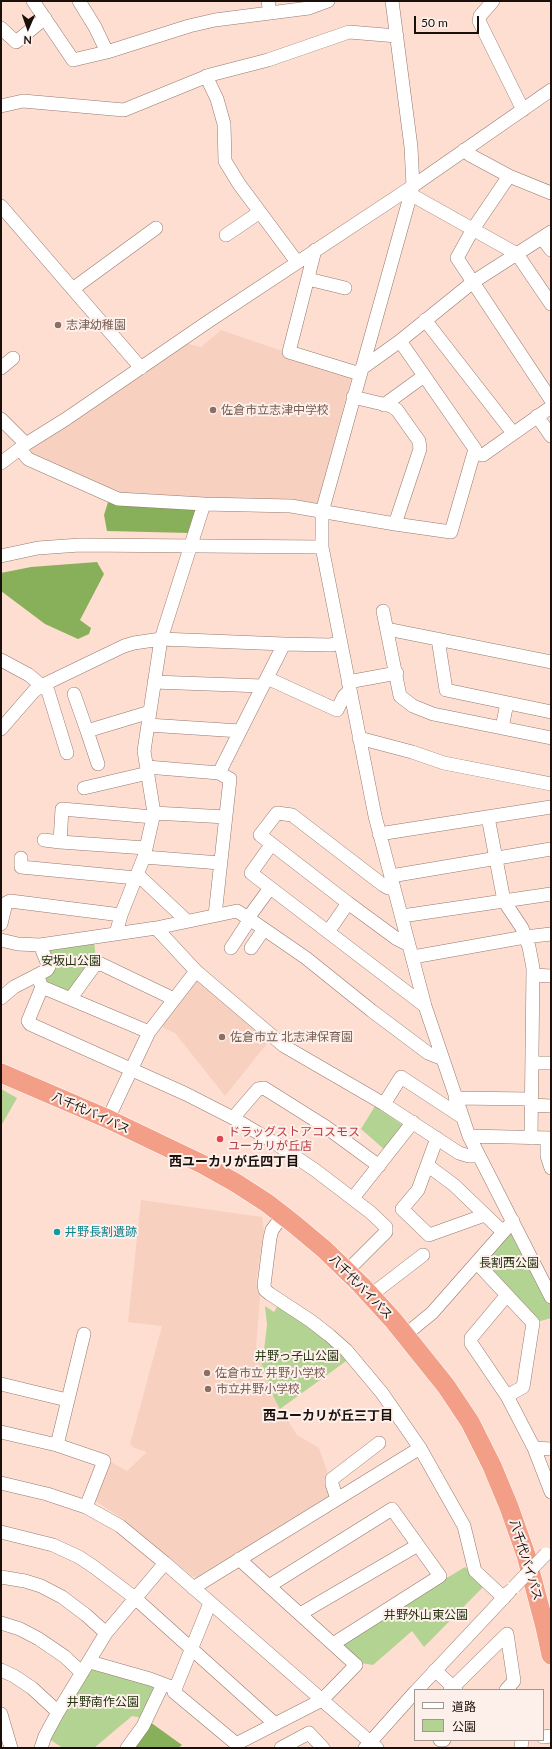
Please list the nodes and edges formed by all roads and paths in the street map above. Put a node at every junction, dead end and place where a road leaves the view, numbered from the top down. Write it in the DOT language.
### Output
graph roads {
  1 [pos="33,1"];
  2 [pos="79,1"];
  3 [pos="328,1"];
  4 [pos="392,1"];
  5 [pos="493,1"];
  6 [pos="269,7"];
  7 [pos="45,18"];
  8 [pos="1,28"];
  9 [pos="397,36"];
  10 [pos="107,52"];
  11 [pos="206,76"];
  12 [pos="551,90"];
  13 [pos="1,106"];
  14 [pos="523,110"];
  15 [pos="464,150"];
  16 [pos="508,176"];
  17 [pos="412,190"];
  18 [pos="551,193"];
  19 [pos="1,206"];
  20 [pos="260,212"];
  21 [pos="156,228"];
  22 [pos="473,229"];
  23 [pos="226,235"];
  24 [pos="547,235"];
  25 [pos="315,250"];
  26 [pos="551,250"];
  27 [pos="516,254"];
  28 [pos="297,262"];
  29 [pos="308,279"];
  30 [pos="473,282"];
  31 [pos="74,288"];
  32 [pos="345,288"];
  33 [pos="551,304"];
  34 [pos="426,320"];
  35 [pos="400,340"];
  36 [pos="13,358"];
  37 [pos="1,368"];
  38 [pos="141,368"];
  39 [pos="361,371"];
  40 [pos="424,376"];
  41 [pos="353,397"];
  42 [pos="551,400"];
  43 [pos="384,405"];
  44 [pos="551,407"];
  45 [pos="537,416"];
  46 [pos="2,422"];
  47 [pos="513,433"];
  48 [pos="551,436"];
  49 [pos="23,447"];
  50 [pos="474,453"];
  51 [pos="1,463"];
  52 [pos="204,504"];
  53 [pos="322,512"];
  54 [pos="395,524"];
  55 [pos="191,546"];
  56 [pos="322,547"];
  57 [pos="1,556"];
  58 [pos="383,610"];
  59 [pos="387,629"];
  60 [pos="161,639"];
  61 [pos="438,639"];
  62 [pos="341,643"];
  63 [pos="284,644"];
  64 [pos="1,660"];
  65 [pos="551,662"];
  66 [pos="396,673"];
  67 [pos="154,682"];
  68 [pos="265,682"];
  69 [pos="43,685"];
  70 [pos="349,686"];
  71 [pos="74,694"];
  72 [pos="507,703"];
  73 [pos="150,712"];
  74 [pos="551,712"];
  75 [pos="148,725"];
  76 [pos="502,728"];
  77 [pos="1,729"];
  78 [pos="87,731"];
  79 [pos="240,731"];
  80 [pos="359,738"];
  81 [pos="551,738"];
  82 [pos="67,753"];
  83 [pos="98,764"];
  84 [pos="147,770"];
  85 [pos="219,773"];
  86 [pos="551,784"];
  87 [pos="84,788"];
  88 [pos="551,807"];
  89 [pos="153,815"];
  90 [pos="226,817"];
  91 [pos="488,817"];
  92 [pos="379,834"];
  93 [pos="44,840"];
  94 [pos="60,842"];
  95 [pos="271,845"];
  96 [pos="551,849"];
  97 [pos="145,853"];
  98 [pos="21,858"];
  99 [pos="496,858"];
  100 [pos="220,863"];
  101 [pos="137,876"];
  102 [pos="392,882"];
  103 [pos="270,888"];
  104 [pos="551,894"];
  105 [pos="504,901"];
  106 [pos="348,903"];
  107 [pos="121,915"];
  108 [pos="215,915"];
  109 [pos="402,916"];
  110 [pos="249,918"];
  111 [pos="187,921"];
  112 [pos="1,924"];
  113 [pos="156,928"];
  114 [pos="264,929"];
  115 [pos="328,932"];
  116 [pos="116,934"];
  117 [pos="551,934"];
  118 [pos="525,936"];
  119 [pos="1,940"];
  120 [pos="40,945"];
  121 [pos="231,948"];
  122 [pos="251,948"];
  123 [pos="411,951"];
  124 [pos="196,971"];
  125 [pos="533,976"];
  126 [pos="551,976"];
  127 [pos="39,981"];
  128 [pos="1,982"];
  129 [pos="14,987"];
  130 [pos="1,998"];
  131 [pos="71,998"];
  132 [pos="174,999"];
  133 [pos="425,1006"];
  134 [pos="149,1032"];
  135 [pos="443,1059"];
  136 [pos="532,1063"];
  137 [pos="551,1063"];
  138 [pos="131,1070"];
  139 [pos="1,1073"];
  140 [pos="455,1098"];
  141 [pos="531,1102"];
  142 [pos="384,1104"];
  143 [pos="551,1106"];
  144 [pos="462,1117"];
  145 [pos="233,1118"];
  146 [pos="108,1119"];
  147 [pos="412,1122"];
  148 [pos="469,1136"];
  149 [pos="437,1138"];
  150 [pos="531,1138"];
  151 [pos="549,1138"];
  152 [pos="480,1156"];
  153 [pos="427,1165"];
  154 [pos="379,1166"];
  155 [pos="551,1168"];
  156 [pos="353,1198"];
  157 [pos="283,1215"];
  158 [pos="485,1215"];
  159 [pos="513,1221"];
  160 [pos="503,1232"];
  161 [pos="423,1255"];
  162 [pos="477,1263"];
  163 [pos="347,1271"];
  164 [pos="371,1295"];
  165 [pos="507,1295"];
  166 [pos="551,1297"];
  167 [pos="84,1334"];
  168 [pos="405,1335"];
  169 [pos="1,1384"];
  170 [pos="507,1396"];
  171 [pos="68,1400"];
  172 [pos="1,1434"];
  173 [pos="380,1443"];
  174 [pos="57,1445"];
  175 [pos="420,1448"];
  176 [pos="534,1448"];
  177 [pos="551,1449"];
  178 [pos="1,1483"];
  179 [pos="551,1492"];
  180 [pos="337,1499"];
  181 [pos="86,1506"];
  182 [pos="1,1532"];
  183 [pos="418,1545"];
  184 [pos="549,1552"];
  185 [pos="239,1559"];
  186 [pos="165,1563"];
  187 [pos="1,1577"];
  188 [pos="269,1586"];
  189 [pos="193,1588"];
  190 [pos="135,1598"];
  191 [pos="504,1598"];
  192 [pos="210,1603"];
  193 [pos="300,1614"];
  194 [pos="1,1624"];
  195 [pos="106,1633"];
  196 [pos="333,1644"];
  197 [pos="192,1648"];
  198 [pos="551,1656"];
  199 [pos="90,1662"];
  200 [pos="1,1670"];
  201 [pos="435,1670"];
  202 [pos="82,1673"];
  203 [pos="169,1686"];
  204 [pos="418,1689"];
  205 [pos="453,1689"];
  206 [pos="507,1689"];
  207 [pos="414,1693"];
  208 [pos="322,1700"];
  209 [pos="58,1712"];
  210 [pos="1,1714"];
  211 [pos="274,1723"];
  212 [pos="371,1746"];
  213 [pos="11,1748"];
  214 [pos="41,1748"];
  215 [pos="126,1748"];
  216 [pos="281,1748"];
  217 [pos="323,1748"];
  1 -- 7 [label="street"];
  2 -- 10 [label="street"];
  3 -- 6 [label="street"];
  4 -- 9 [label="street"];
  5 -- 14 [label="street"];
  6 -- 10 [label="street"];
  7 -- 8 [label="street"];
  7 -- 10 [label="street"];
  9 -- 11 [label="street"];
  9 -- 17 [label="street"];
  11 -- 13 [label="street"];
  11 -- 20 [label="street"];
  12 -- 14 [label="street"];
  14 -- 15 [label="street"];
  15 -- 16 [label="street"];
  15 -- 17 [label="street"];
  16 -- 18 [label="street"];
  16 -- 22 [label="street"];
  17 -- 22 [label="street"];
  17 -- 25 [label="street"];
  17 -- 39 [label="street"];
  19 -- 31 [label="street"];
  20 -- 23 [label="street"];
  20 -- 28 [label="street"];
  21 -- 31 [label="street"];
  22 -- 27 [label="street"];
  22 -- 30 [label="street"];
  24 -- 26 [label="street"];
  24 -- 27 [label="street"];
  25 -- 28 [label="street"];
  25 -- 29 [label="street"];
  27 -- 30 [label="street"];
  27 -- 33 [label="street"];
  28 -- 38 [label="street"];
  29 -- 32 [label="street"];
  29 -- 39 [label="street"];
  30 -- 34 [label="street"];
  30 -- 42 [label="street"];
  31 -- 38 [label="street"];
  34 -- 35 [label="street"];
  34 -- 47 [label="street"];
  35 -- 39 [label="street"];
  35 -- 40 [label="street"];
  36 -- 37 [label="street"];
  38 -- 49 [label="street"];
  39 -- 41 [label="street"];
  40 -- 43 [label="street"];
  40 -- 50 [label="street"];
  41 -- 43 [label="street"];
  41 -- 53 [label="street"];
  43 -- 54 [label="street"];
  44 -- 45 [label="street"];
  45 -- 47 [label="street"];
  45 -- 48 [label="street"];
  46 -- 49 [label="street"];
  47 -- 50 [label="street"];
  49 -- 51 [label="street"];
  49 -- 52 [label="street"];
  50 -- 54 [label="street"];
  52 -- 53 [label="street"];
  52 -- 55 [label="street"];
  53 -- 54 [label="street"];
  53 -- 56 [label="street"];
  55 -- 56 [label="street"];
  55 -- 57 [label="street"];
  55 -- 60 [label="street"];
  56 -- 62 [label="street"];
  58 -- 59 [label="street"];
  59 -- 61 [label="street"];
  59 -- 66 [label="street"];
  60 -- 63 [label="street"];
  60 -- 67 [label="street"];
  60 -- 69 [label="street"];
  61 -- 65 [label="street"];
  61 -- 72 [label="street"];
  62 -- 63 [label="street"];
  62 -- 70 [label="street"];
  63 -- 68 [label="street"];
  64 -- 69 [label="street"];
  66 -- 70 [label="street"];
  66 -- 76 [label="street"];
  67 -- 68 [label="street"];
  67 -- 73 [label="street"];
  68 -- 70 [label="street"];
  68 -- 79 [label="street"];
  69 -- 77 [label="street"];
  69 -- 82 [label="street"];
  70 -- 80 [label="street"];
  71 -- 78 [label="street"];
  72 -- 74 [label="street"];
  72 -- 76 [label="street"];
  73 -- 75 [label="street"];
  73 -- 78 [label="street"];
  75 -- 79 [label="street"];
  75 -- 84 [label="street"];
  76 -- 81 [label="street"];
  78 -- 83 [label="street"];
  79 -- 85 [label="street"];
  80 -- 86 [label="street"];
  80 -- 92 [label="street"];
  84 -- 85 [label="street"];
  84 -- 87 [label="street"];
  84 -- 89 [label="street"];
  85 -- 90 [label="street"];
  88 -- 91 [label="street"];
  89 -- 90 [label="street"];
  89 -- 94 [label="street"];
  89 -- 97 [label="street"];
  90 -- 100 [label="street"];
  91 -- 92 [label="street"];
  91 -- 99 [label="street"];
  92 -- 102 [label="street"];
  93 -- 94 [label="street"];
  94 -- 97 [label="street"];
  95 -- 102 [label="street"];
  95 -- 103 [label="street"];
  95 -- 106 [label="street"];
  96 -- 99 [label="street"];
  97 -- 100 [label="street"];
  97 -- 101 [label="street"];
  98 -- 101 [label="street"];
  99 -- 102 [label="street"];
  99 -- 105 [label="street"];
  100 -- 108 [label="street"];
  101 -- 107 [label="street"];
  101 -- 111 [label="street"];
  102 -- 109 [label="street"];
  103 -- 110 [label="street"];
  103 -- 115 [label="street"];
  104 -- 105 [label="street"];
  105 -- 109 [label="street"];
  105 -- 118 [label="street"];
  106 -- 115 [label="street"];
  106 -- 123 [label="street"];
  107 -- 112 [label="street"];
  107 -- 116 [label="street"];
  108 -- 110 [label="street"];
  108 -- 111 [label="street"];
  109 -- 123 [label="street"];
  110 -- 114 [label="street"];
  110 -- 121 [label="street"];
  111 -- 113 [label="street"];
  113 -- 116 [label="street"];
  113 -- 124 [label="street"];
  114 -- 122 [label="street"];
  114 -- 135 [label="street"];
  115 -- 133 [label="street"];
  116 -- 120 [label="street"];
  117 -- 118 [label="street"];
  118 -- 123 [label="street"];
  118 -- 125 [label="street"];
  119 -- 120 [label="street"];
  120 -- 127 [label="street"];
  123 -- 133 [label="street"];
  124 -- 132 [label="street"];
  124 -- 142 [label="street"];
  125 -- 126 [label="street"];
  125 -- 136 [label="street"];
  127 -- 129 [label="street"];
  127 -- 131 [label="street"];
  127 -- 138 [label="street"];
  128 -- 129 [label="street"];
  129 -- 130 [label="street"];
  131 -- 132 [label="street"];
  131 -- 134 [label="street"];
  132 -- 134 [label="street"];
  133 -- 135 [label="street"];
  134 -- 138 [label="street"];
  135 -- 140 [label="street"];
  136 -- 137 [label="street"];
  136 -- 141 [label="street"];
  138 -- 145 [label="street"];
  138 -- 146 [label="street"];
  139 -- 146 [label="highway, 八千代バイパス"];
  140 -- 141 [label="street"];
  140 -- 144 [label="street"];
  141 -- 143 [label="street"];
  141 -- 150 [label="street"];
  142 -- 144 [label="street"];
  142 -- 147 [label="street"];
  144 -- 148 [label="street"];
  145 -- 154 [label="street"];
  145 -- 156 [label="street"];
  146 -- 157 [label="highway, 八千代バイパス"];
  147 -- 149 [label="street"];
  147 -- 154 [label="street"];
  148 -- 150 [label="street"];
  148 -- 152 [label="street"];
  149 -- 152 [label="street"];
  149 -- 153 [label="street"];
  150 -- 151 [label="street"];
  151 -- 155 [label="street"];
  152 -- 159 [label="street"];
  153 -- 158 [label="street"];
  153 -- 158 [label="street"];
  154 -- 156 [label="street"];
  156 -- 163 [label="street"];
  157 -- 163 [label="highway, 八千代バイパス"];
  157 -- 175 [label="street"];
  158 -- 160 [label="street"];
  159 -- 160 [label="street"];
  159 -- 166 [label="street"];
  160 -- 162 [label="street"];
  161 -- 164 [label="street"];
  162 -- 165 [label="street"];
  162 -- 168 [label="street"];
  163 -- 164 [label="highway, 八千代バイパス"];
  164 -- 168 [label="highway, 八千代バイパス"];
  165 -- 170 [label="street"];
  165 -- 170 [label="street"];
  167 -- 171 [label="street"];
  168 -- 198 [label="highway, 八千代バイパス"];
  169 -- 171 [label="street"];
  170 -- 176 [label="street"];
  171 -- 174 [label="street"];
  172 -- 174 [label="street"];
  173 -- 180 [label="street"];
  174 -- 181 [label="street"];
  175 -- 180 [label="street"];
  175 -- 191 [label="street"];
  176 -- 177 [label="street"];
  176 -- 179 [label="street"];
  178 -- 181 [label="street"];
  180 -- 185 [label="street"];
  181 -- 186 [label="street"];
  182 -- 190 [label="street"];
  183 -- 188 [label="street"];
  183 -- 193 [label="street"];
  183 -- 196 [label="street"];
  184 -- 191 [label="street, bridge"];
  185 -- 188 [label="street"];
  185 -- 189 [label="street"];
  186 -- 189 [label="street"];
  186 -- 190 [label="street"];
  187 -- 195 [label="street"];
  188 -- 193 [label="street"];
  189 -- 192 [label="street"];
  190 -- 195 [label="street"];
  190 -- 197 [label="street"];
  191 -- 201 [label="street"];
  192 -- 197 [label="street"];
  192 -- 208 [label="street"];
  193 -- 196 [label="street"];
  194 -- 202 [label="street"];
  195 -- 199 [label="street"];
  196 -- 208 [label="street"];
  197 -- 203 [label="street"];
  197 -- 211 [label="street"];
  199 -- 202 [label="street"];
  199 -- 203 [label="street"];
  200 -- 209 [label="street"];
  201 -- 204 [label="street"];
  201 -- 205 [label="street"];
  202 -- 209 [label="street"];
  203 -- 211 [label="street"];
  203 -- 215 [label="street"];
  205 -- 206 [label="street"];
  207 -- 212 [label="street"];
  208 -- 211 [label="street"];
  208 -- 212 [label="street"];
  209 -- 214 [label="street"];
  210 -- 213 [label="street"];
  216 -- 217 [label="street"];
}
